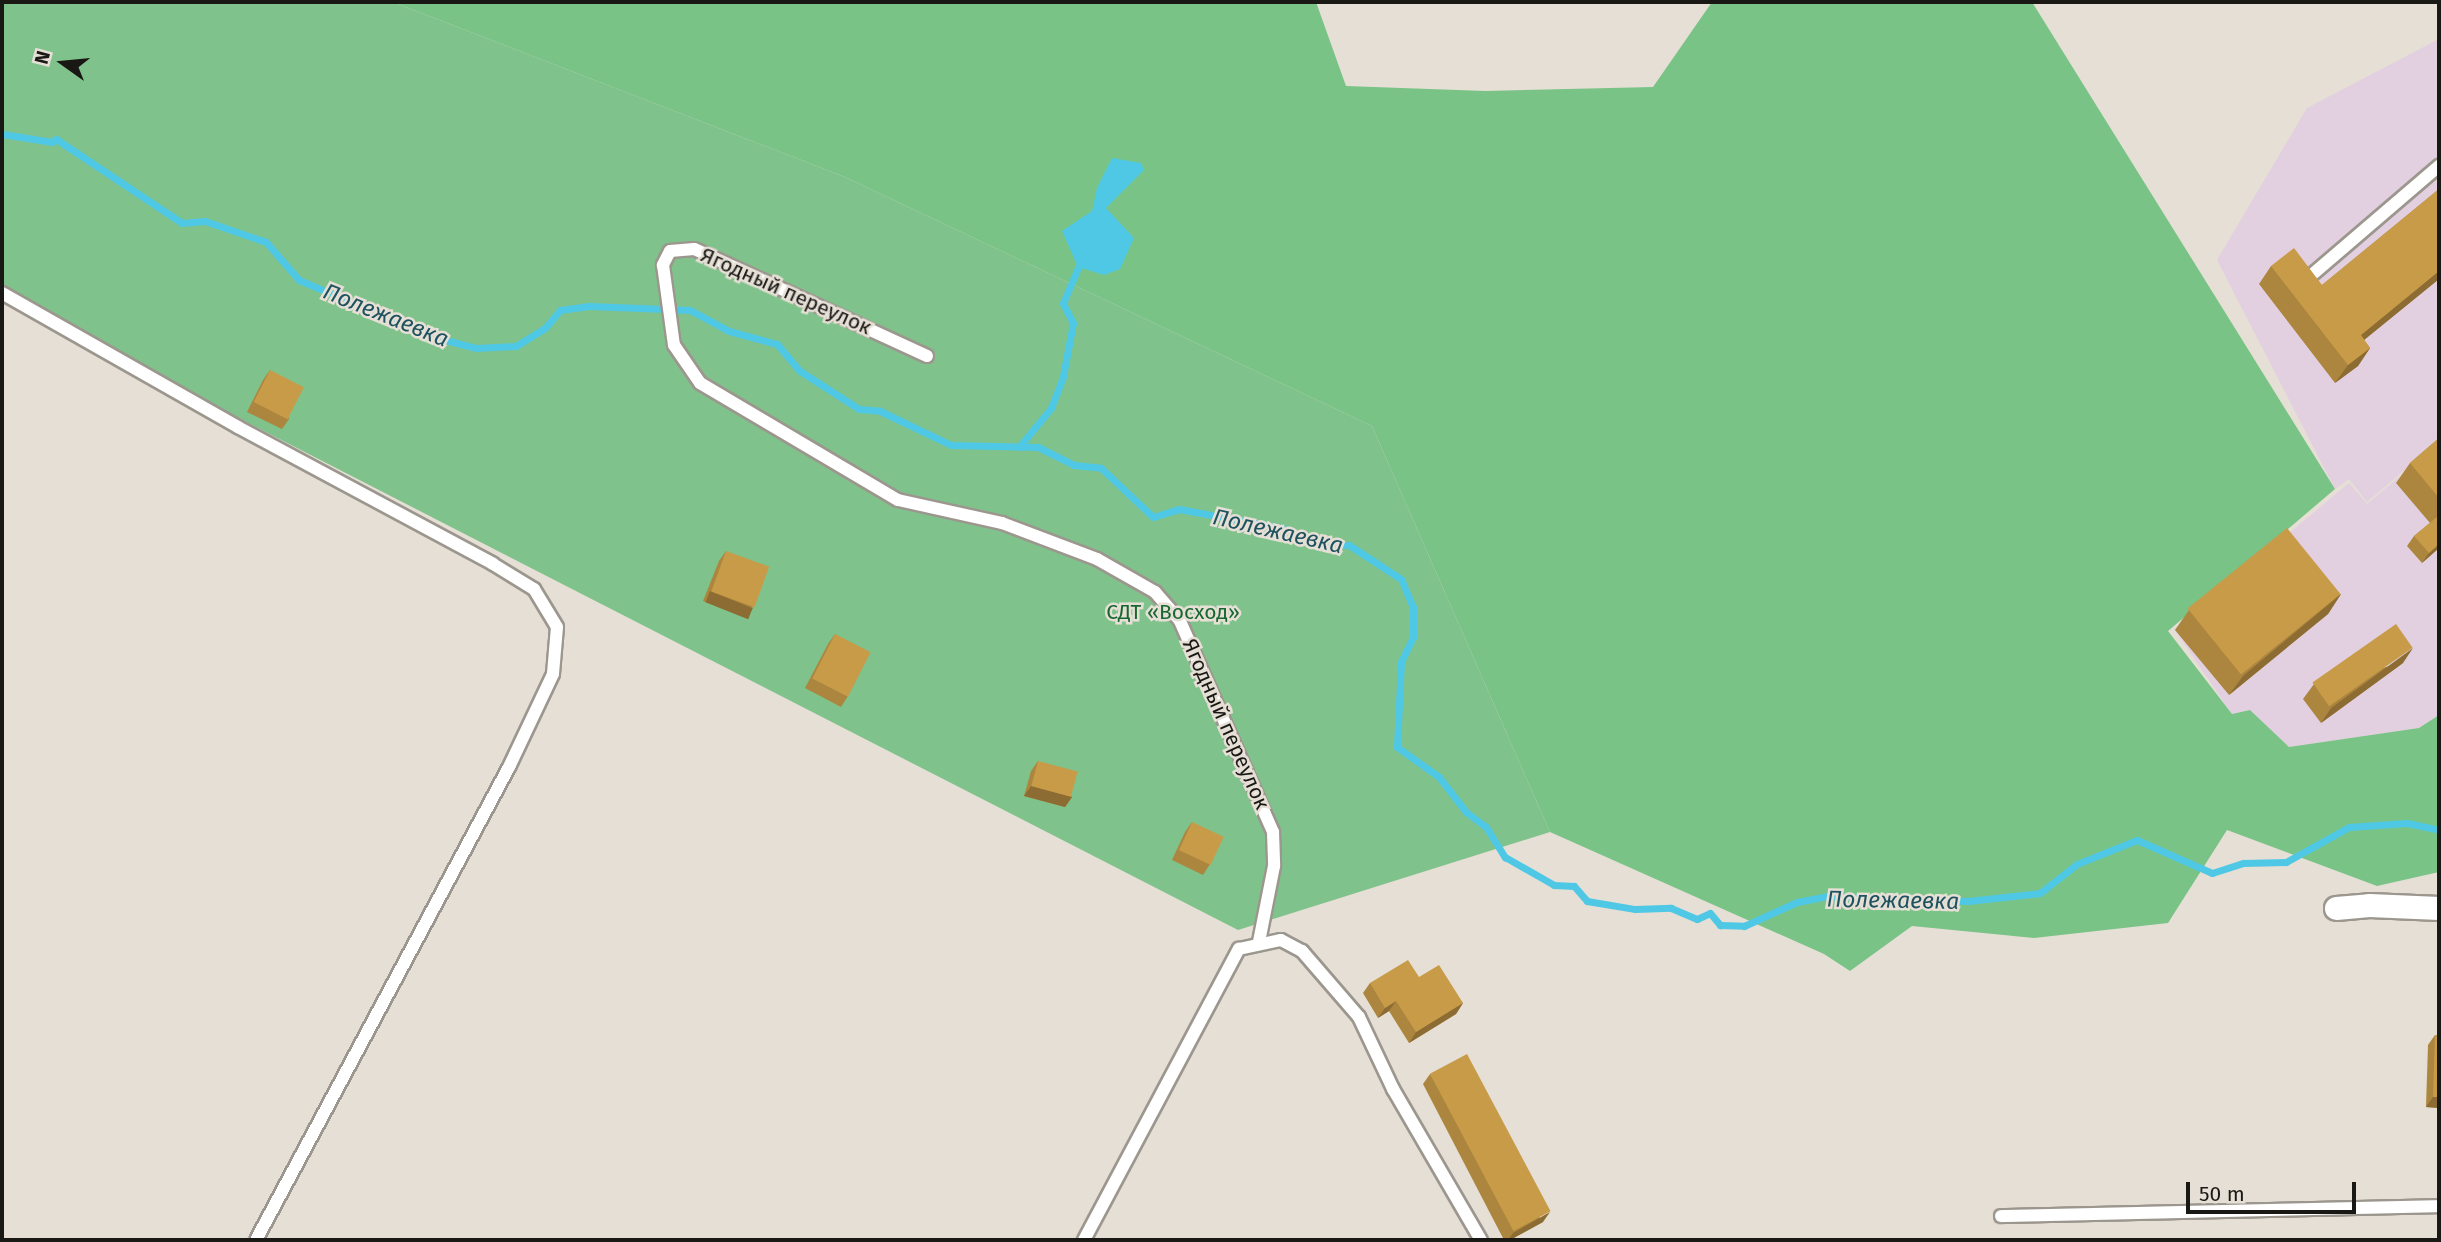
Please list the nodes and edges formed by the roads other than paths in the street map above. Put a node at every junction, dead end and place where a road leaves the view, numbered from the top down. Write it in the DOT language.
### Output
graph roads {
  1 [pos="2439,166"];
  2 [pos="2314,273"];
  3 [pos="2,293"];
  4 [pos="927,356"];
  5 [pos="2336,908"];
  6 [pos="2439,908"];
  7 [pos="1259,943"];
  8 [pos="2439,1206"];
  9 [pos="2001,1216"];
  10 [pos="256,1240"];
  11 [pos="1084,1240"];
  12 [pos="1481,1240"];
  1 -- 2 [label="lane"];
  3 -- 10 [label="lane"];
  4 -- 7 [label="lane, Ягодный переулок"];
  5 -- 6 [label="street"];
  7 -- 11 [label="lane"];
  7 -- 12 [label="lane"];
  8 -- 9 [label="lane"];
}
